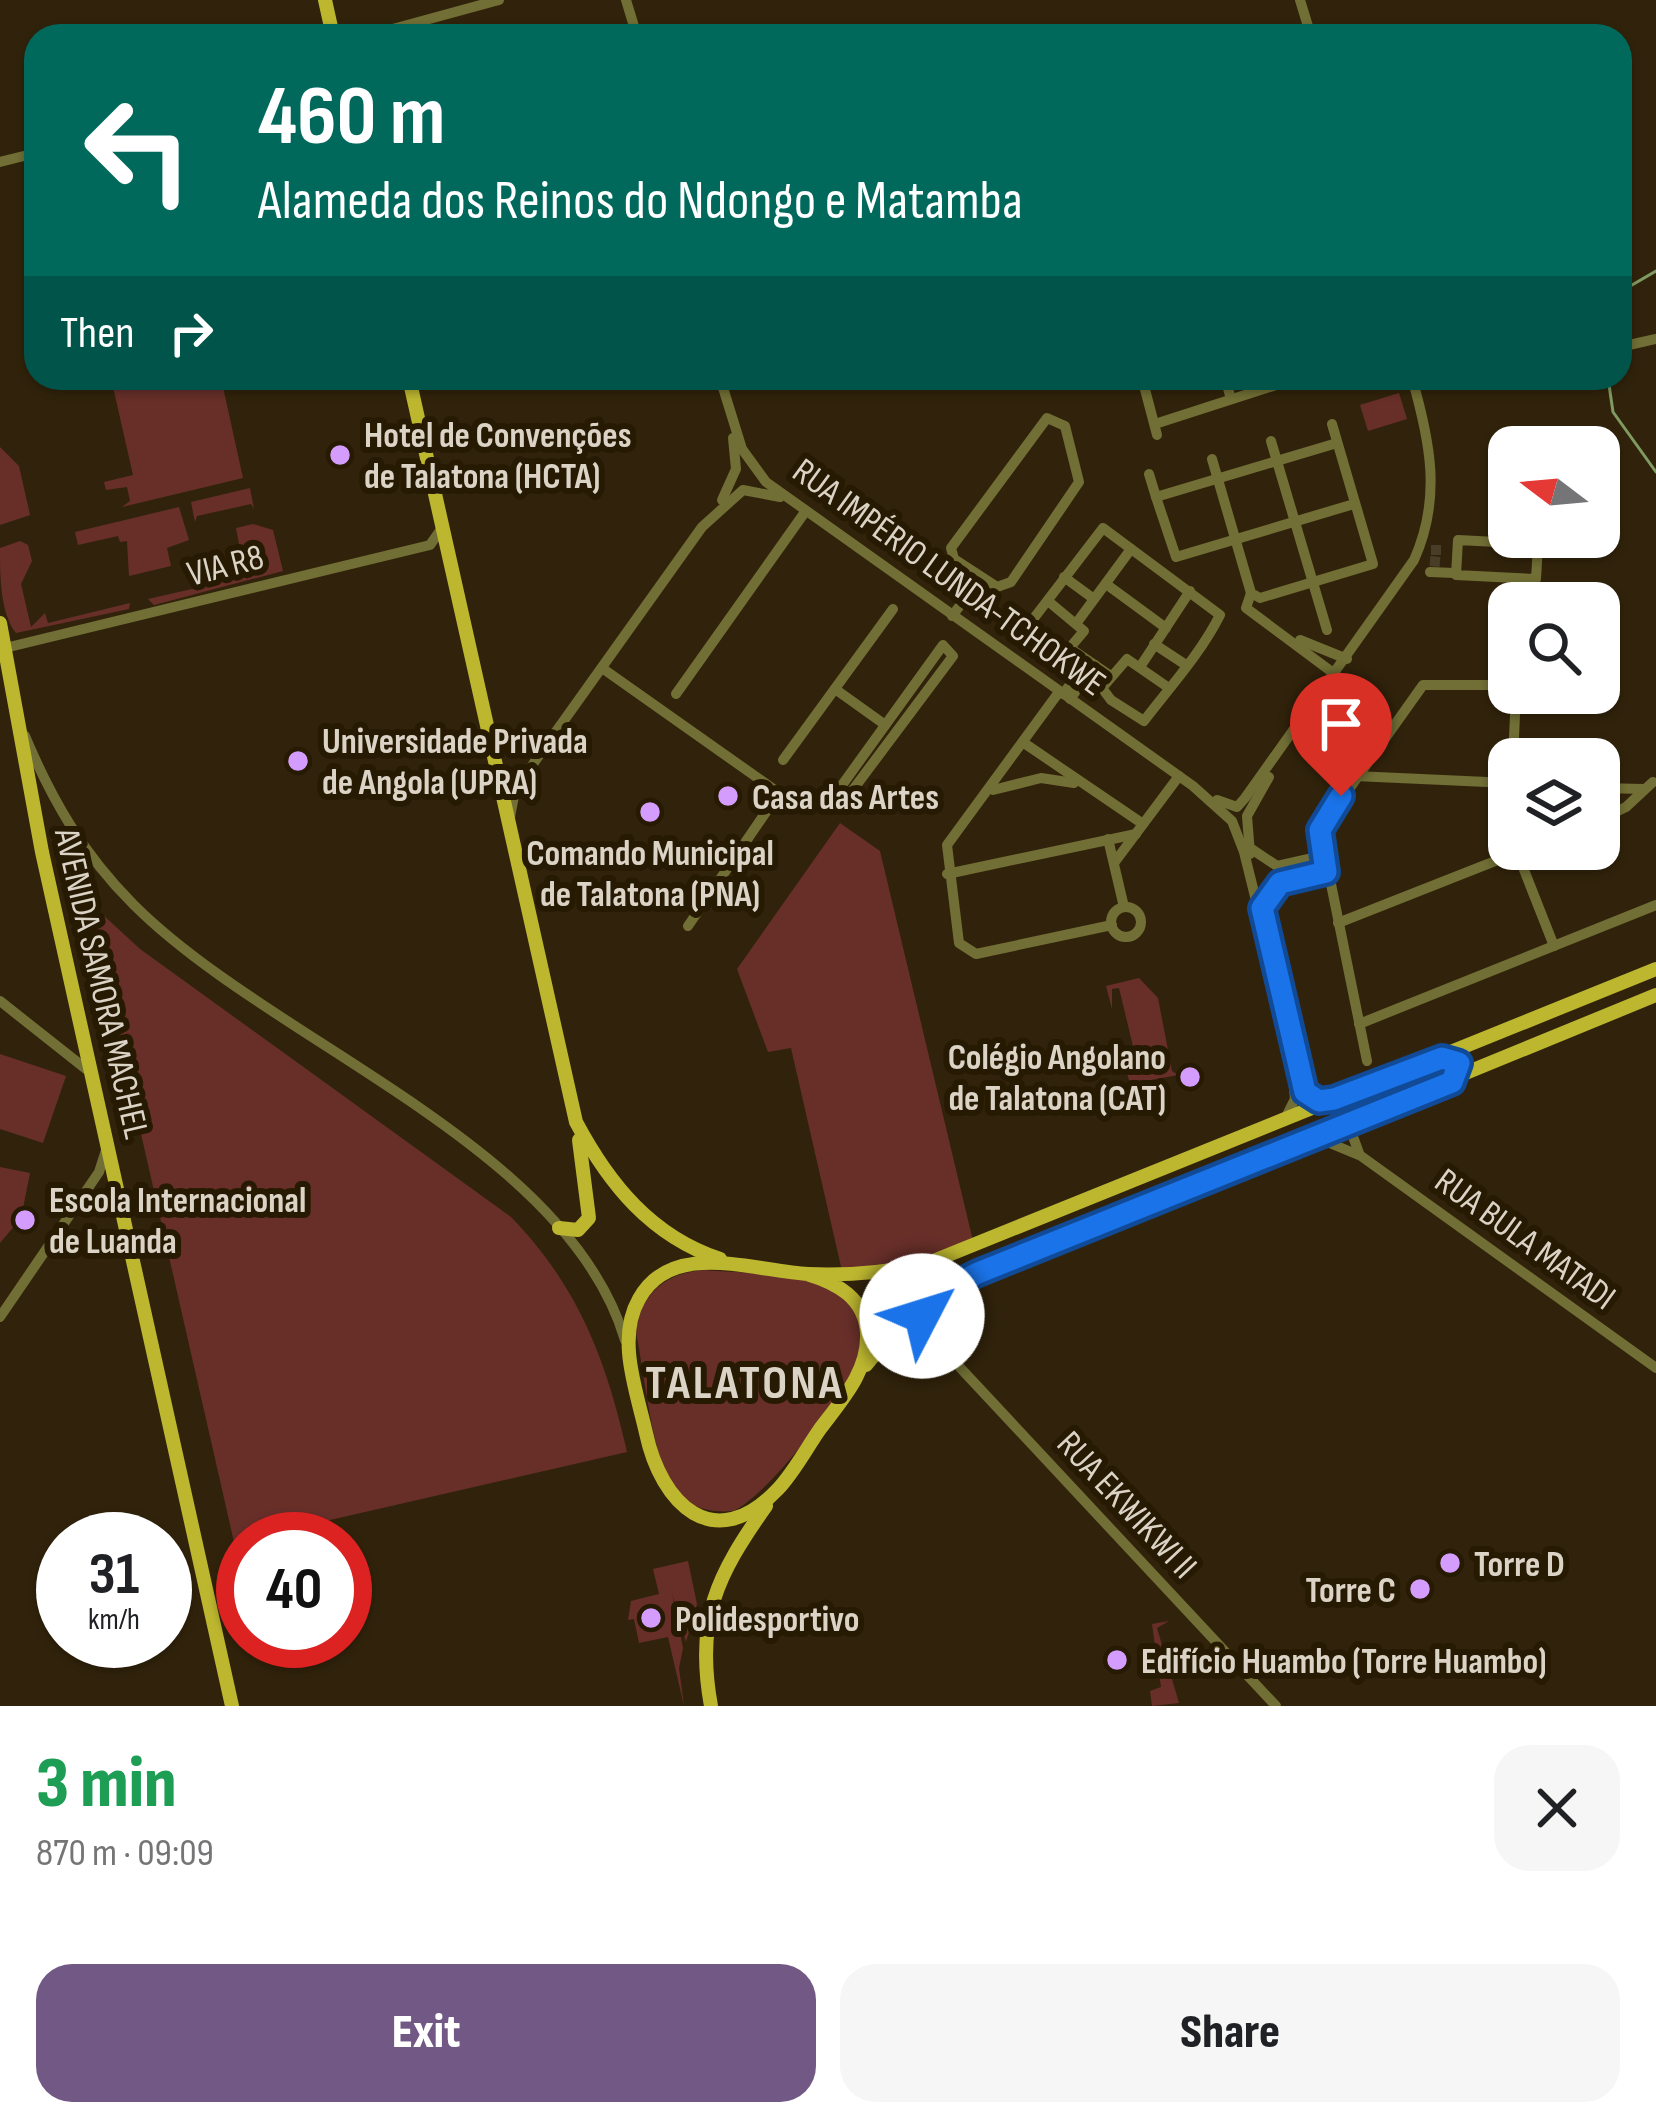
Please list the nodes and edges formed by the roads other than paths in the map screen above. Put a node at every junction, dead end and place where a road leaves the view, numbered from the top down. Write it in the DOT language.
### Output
graph roads {
  1 [pos="499,0"];
  2 [pos="411,24"];
  3 [pos="412,390"];
  4 [pos="723,390"];
  5 [pos="1145,390"];
  6 [pos="1228,390"];
  7 [pos="1260,390"];
  8 [pos="1415,390"];
  9 [pos="1231,399"];
  10 [pos="727,409"];
  11 [pos="1332,424"];
  12 [pos="1271,441"];
  13 [pos="1336,443"];
  14 [pos="1212,459"];
  15 [pos="1276,461"];
  16 [pos="1149,474"];
  17 [pos="1219,480"];
  18 [pos="1156,497"];
  19 [pos="792,503"];
  20 [pos="1354,504"];
  21 [pos="805,512"];
  22 [pos="442,521"];
  23 [pos="1296,522"];
  24 [pos="702,526"];
  25 [pos="1235,541"];
  26 [pos="1131,549"];
  27 [pos="1437,559"];
  28 [pos="1064,577"];
  29 [pos="980,578"];
  30 [pos="1312,581"];
  31 [pos="1106,584"];
  32 [pos="1190,591"];
  33 [pos="1094,599"];
  34 [pos="1048,601"];
  35 [pos="1255,605"];
  36 [pos="893,609"];
  37 [pos="952,616"];
  38 [pos="1078,622"];
  39 [pos="0,623"];
  40 [pos="965,625"];
  41 [pos="1166,628"];
  42 [pos="1327,630"];
  43 [pos="1291,637"];
  44 [pos="1154,644"];
  45 [pos="5,647"];
  46 [pos="949,649"];
  47 [pos="1073,650"];
  48 [pos="1334,651"];
  49 [pos="1346,659"];
  50 [pos="1092,663"];
  51 [pos="1186,665"];
  52 [pos="1324,666"];
  53 [pos="1140,667"];
  54 [pos="602,668"];
  55 [pos="1108,674"];
  56 [pos="1336,675"];
  57 [pos="1488,685"];
  58 [pos="1169,688"];
  59 [pos="835,689"];
  60 [pos="676,694"];
  61 [pos="1064,695"];
  62 [pos="884,724"];
  63 [pos="21,727"];
  64 [pos="1024,743"];
  65 [pos="783,760"];
  66 [pos="1178,776"];
  67 [pos="1355,776"];
  68 [pos="1488,783"];
  69 [pos="1080,784"];
  70 [pos="1193,786"];
  71 [pos="1620,787"];
  72 [pos="990,792"];
  73 [pos="1620,807"];
  74 [pos="1242,812"];
  75 [pos="1232,821"];
  76 [pos="1139,829"];
  77 [pos="511,832"];
  78 [pos="1108,839"];
  79 [pos="1248,845"];
  80 [pos="1322,856"];
  81 [pos="1114,863"];
  82 [pos="1488,864"];
  83 [pos="1277,866"];
  84 [pos="1528,870"];
  85 [pos="1326,872"];
  86 [pos="947,874"];
  87 [pos="1254,880"];
  88 [pos="1280,883"];
  89 [pos="1656,905"];
  90 [pos="1124,907"];
  91 [pos="1262,908"];
  92 [pos="1338,923"];
  93 [pos="1112,925"];
  94 [pos="688,926"];
  95 [pos="1554,946"];
  96 [pos="1656,969"];
  97 [pos="1656,995"];
  98 [pos="0,1001"];
  99 [pos="81,1020"];
  100 [pos="1359,1024"];
  101 [pos="38,1028"];
  102 [pos="1289,1041"];
  103 [pos="1442,1058"];
  104 [pos="1367,1061"];
  105 [pos="1452,1082"];
  106 [pos="97,1089"];
  107 [pos="1334,1099"];
  108 [pos="576,1122"];
  109 [pos="1283,1122"];
  110 [pos="1348,1124"];
  111 [pos="1315,1137"];
  112 [pos="108,1138"];
  113 [pos="1222,1144"];
  114 [pos="1361,1156"];
  115 [pos="1228,1170"];
  116 [pos="92,1181"];
  117 [pos="118,1190"];
  118 [pos="559,1228"];
  119 [pos="967,1249"];
  120 [pos="736,1264"];
  121 [pos="978,1273"];
  122 [pos="807,1274"];
  123 [pos="933,1295"];
  124 [pos="0,1317"];
  125 [pos="895,1325"];
  126 [pos="936,1342"];
  127 [pos="628,1350"];
  128 [pos="1656,1368"];
  129 [pos="860,1374"];
  130 [pos="778,1489"];
  131 [pos="232,1706"];
  132 [pos="711,1706"];
  133 [pos="1276,1706"];
  1 -- 2 [label="street"];
  3 -- 22 [label="main road"];
  4 -- 10 [label="street, RUA IMPÉRIO LUNDA-TCHOKWE"];
  5 -- 9 [label="street"];
  6 -- 9 [label="street"];
  7 -- 9 [label="street"];
  8 -- 27 [label="street"];
  10 -- 19 [label="street, RUA IMPÉRIO LUNDA-TCHOKWE"];
  10 -- 24 [label="street"];
  11 -- 13 [label="street"];
  12 -- 15 [label="street"];
  13 -- 15 [label="street"];
  13 -- 20 [label="street"];
  14 -- 17 [label="street"];
  15 -- 17 [label="street"];
  15 -- 23 [label="street"];
  16 -- 18 [label="street"];
  17 -- 18 [label="street"];
  17 -- 25 [label="street"];
  18 -- 25 [label="street"];
  19 -- 21 [label="street, RUA IMPÉRIO LUNDA-TCHOKWE"];
  19 -- 24 [label="street"];
  20 -- 23 [label="street"];
  20 -- 30 [label="street"];
  21 -- 37 [label="street, RUA IMPÉRIO LUNDA-TCHOKWE"];
  21 -- 60 [label="street"];
  22 -- 45 [label="street, VIA R8"];
  22 -- 77 [label="main road"];
  23 -- 25 [label="street"];
  23 -- 30 [label="street"];
  24 -- 54 [label="street"];
  25 -- 35 [label="street"];
  26 -- 28 [label="street"];
  26 -- 31 [label="street"];
  26 -- 32 [label="street"];
  27 -- 27 [label="street"];
  27 -- 49 [label="street"];
  28 -- 33 [label="street"];
  28 -- 34 [label="street"];
  29 -- 29 [label="street"];
  29 -- 37 [label="street"];
  30 -- 35 [label="street"];
  30 -- 42 [label="street"];
  31 -- 33 [label="street"];
  31 -- 41 [label="street"];
  32 -- 41 [label="street"];
  32 -- 51 [label="street"];
  33 -- 38 [label="street"];
  34 -- 38 [label="street"];
  34 -- 47 [label="street"];
  35 -- 43 [label="street"];
  36 -- 59 [label="street"];
  37 -- 40 [label="street, RUA IMPÉRIO LUNDA-TCHOKWE"];
  38 -- 47 [label="street"];
  39 -- 45 [label="main road, AVENIDA SAMORA MACHEL"];
  40 -- 46 [label="street"];
  40 -- 61 [label="street, RUA IMPÉRIO LUNDA-TCHOKWE"];
  41 -- 44 [label="street"];
  43 -- 48 [label="street"];
  43 -- 52 [label="street"];
  44 -- 51 [label="street"];
  44 -- 53 [label="street"];
  45 -- 63 [label="main road, AVENIDA SAMORA MACHEL"];
  46 -- 62 [label="street"];
  46 -- 62 [label="street"];
  47 -- 50 [label="street"];
  48 -- 49 [label="street"];
  48 -- 52 [label="street"];
  49 -- 56 [label="street"];
  50 -- 55 [label="street"];
  50 -- 61 [label="street"];
  51 -- 58 [label="street"];
  52 -- 56 [label="street"];
  53 -- 55 [label="street"];
  53 -- 58 [label="street"];
  54 -- 77 [label="street"];
  54 -- 94 [label="street"];
  55 -- 58 [label="street"];
  56 -- 74 [label="street"];
  57 -- 67 [label="street"];
  59 -- 62 [label="street"];
  59 -- 65 [label="street"];
  61 -- 64 [label="street"];
  61 -- 66 [label="street, RUA IMPÉRIO LUNDA-TCHOKWE"];
  63 -- 99 [label="main road, AVENIDA SAMORA MACHEL"];
  63 -- 118 [label="street"];
  64 -- 69 [label="street"];
  64 -- 72 [label="street"];
  66 -- 70 [label="street, RUA IMPÉRIO LUNDA-TCHOKWE"];
  66 -- 76 [label="street"];
  67 -- 68 [label="street"];
  67 -- 80 [label="street"];
  69 -- 72 [label="street"];
  69 -- 76 [label="street"];
  70 -- 74 [label="street, RUA IMPÉRIO LUNDA-TCHOKWE"];
  70 -- 75 [label="street, RUA IMPÉRIO LUNDA-TCHOKWE"];
  71 -- 73 [label="street"];
  72 -- 86 [label="street"];
  74 -- 75 [label="street"];
  74 -- 79 [label="street, RUA IMPÉRIO LUNDA-TCHOKWE"];
  75 -- 87 [label="street, RUA IMPÉRIO LUNDA-TCHOKWE"];
  76 -- 78 [label="street"];
  76 -- 81 [label="street"];
  77 -- 108 [label="main road"];
  78 -- 81 [label="street"];
  78 -- 86 [label="street"];
  79 -- 83 [label="street"];
  79 -- 87 [label="street, RUA IMPÉRIO LUNDA-TCHOKWE"];
  80 -- 83 [label="street"];
  80 -- 85 [label="street"];
  81 -- 90 [label="street"];
  82 -- 92 [label="street"];
  83 -- 88 [label="street"];
  84 -- 95 [label="street"];
  85 -- 88 [label="street"];
  85 -- 92 [label="street"];
  86 -- 93 [label="street"];
  87 -- 91 [label="street, RUA IMPÉRIO LUNDA-TCHOKWE"];
  88 -- 91 [label="street"];
  89 -- 95 [label="street"];
  90 -- 93 [label="street"];
  90 -- 93 [label="street"];
  91 -- 102 [label="street, RUA IMPÉRIO LUNDA-TCHOKWE"];
  92 -- 100 [label="street"];
  95 -- 100 [label="street"];
  96 -- 103 [label="main road"];
  97 -- 105 [label="main road"];
  98 -- 101 [label="street"];
  99 -- 101 [label="street"];
  99 -- 106 [label="main road, AVENIDA SAMORA MACHEL"];
  100 -- 104 [label="street"];
  101 -- 106 [label="street"];
  102 -- 107 [label="street, RUA IMPÉRIO LUNDA-TCHOKWE"];
  102 -- 109 [label="street, RUA IMPÉRIO LUNDA-TCHOKWE"];
  103 -- 105 [label="main road"];
  103 -- 107 [label="main road"];
  105 -- 110 [label="main road"];
  106 -- 112 [label="main road, AVENIDA SAMORA MACHEL"];
  107 -- 109 [label="main road"];
  108 -- 118 [label="main road"];
  108 -- 120 [label="main road"];
  109 -- 113 [label="main road"];
  110 -- 111 [label="main road"];
  110 -- 114 [label="street"];
  111 -- 114 [label="street, RUA BULA MATADI"];
  111 -- 115 [label="main road"];
  112 -- 116 [label="street"];
  112 -- 117 [label="main road, AVENIDA SAMORA MACHEL"];
  113 -- 115 [label="main road"];
  113 -- 119 [label="main road"];
  114 -- 128 [label="street, RUA BULA MATADI"];
  115 -- 121 [label="main road"];
  116 -- 117 [label="street"];
  116 -- 124 [label="street"];
  117 -- 131 [label="main road, AVENIDA SAMORA MACHEL"];
  118 -- 127 [label="street"];
  119 -- 121 [label="main road"];
  119 -- 122 [label="main road"];
  120 -- 122 [label="main road"];
  120 -- 127 [label="main road"];
  121 -- 123 [label="main road"];
  122 -- 129 [label="main road"];
  123 -- 125 [label="main road"];
  123 -- 126 [label="street"];
  125 -- 126 [label="street, RUA EKWIKWI II"];
  125 -- 129 [label="main road"];
  126 -- 133 [label="street, RUA EKWIKWI II"];
  127 -- 130 [label="main road"];
  129 -- 130 [label="main road"];
  130 -- 132 [label="main road"];
}
